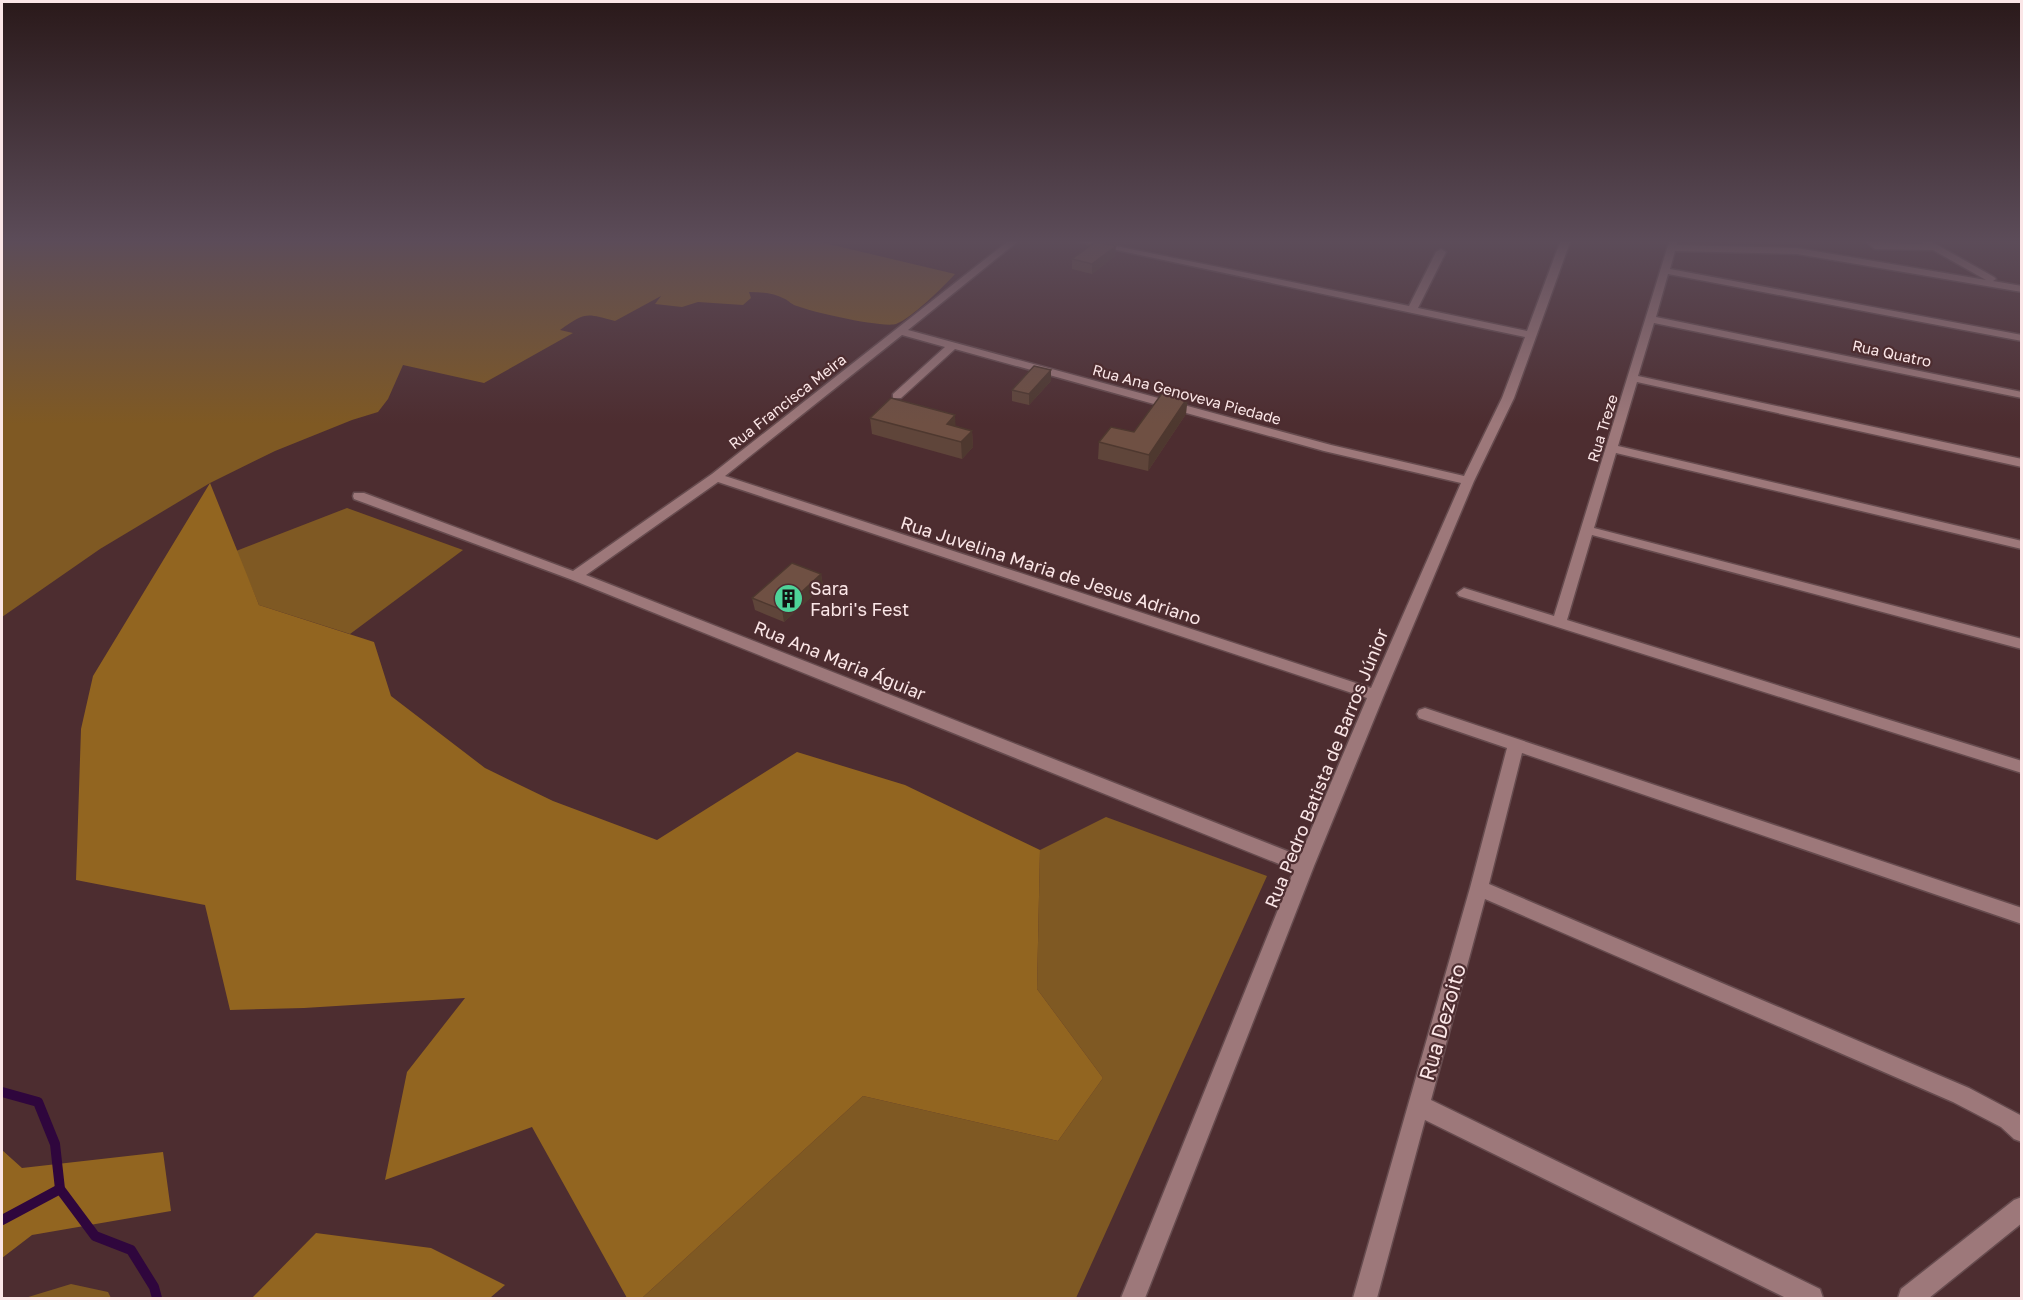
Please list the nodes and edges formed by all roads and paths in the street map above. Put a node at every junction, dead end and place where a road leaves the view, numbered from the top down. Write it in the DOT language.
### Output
graph roads {
  1 [pos="936,303"];
  2 [pos="1377,303"];
  3 [pos="1416,303"];
  4 [pos="1542,303"];
  5 [pos="1655,303"];
  6 [pos="1834,303"];
  7 [pos="1412,310"];
  8 [pos="1650,319"];
  9 [pos="900,331"];
  10 [pos="1532,335"];
  11 [pos="2022,338"];
  12 [pos="953,345"];
  13 [pos="1633,378"];
  14 [pos="2022,395"];
  15 [pos="897,396"];
  16 [pos="1612,448"];
  17 [pos="2022,463"];
  18 [pos="716,477"];
  19 [pos="1468,481"];
  20 [pos="359,496"];
  21 [pos="1587,530"];
  22 [pos="2022,545"];
  23 [pos="575,576"];
  24 [pos="1464,593"];
  25 [pos="1559,622"];
  26 [pos="2022,644"];
  27 [pos="1376,694"];
  28 [pos="1425,714"];
  29 [pos="1516,744"];
  30 [pos="2022,767"];
  31 [pos="1305,866"];
  32 [pos="1479,888"];
  33 [pos="2022,916"];
  34 [pos="1419,1106"];
  35 [pos="2022,1131"];
  36 [pos="2022,1208"];
  37 [pos="1133,1299"];
  38 [pos="1365,1299"];
  39 [pos="1810,1299"];
  40 [pos="1910,1299"];
  1 -- 9 [label="street, Rua Francisca Meira"];
  2 -- 7 [label="street"];
  3 -- 7 [label="street"];
  4 -- 10 [label="street, Rua Pedro Batista de Barros Júnior"];
  5 -- 8 [label="street, Rua Treze"];
  6 -- 11 [label="street"];
  7 -- 10 [label="street"];
  8 -- 13 [label="street, Rua Treze"];
  8 -- 14 [label="street, Rua Quatro"];
  9 -- 12 [label="street, Rua Ana Genoveva Piedade"];
  9 -- 18 [label="street, Rua Francisca Meira"];
  10 -- 19 [label="street, Rua Pedro Batista de Barros Júnior"];
  12 -- 15 [label="street"];
  12 -- 19 [label="street, Rua Ana Genoveva Piedade"];
  13 -- 16 [label="street, Rua Treze"];
  13 -- 17 [label="street"];
  16 -- 21 [label="street, Rua Treze"];
  16 -- 22 [label="street"];
  18 -- 23 [label="street, Rua Francisca Meira"];
  18 -- 27 [label="street, Rua Juvelina Maria de Jesus Adriano"];
  19 -- 27 [label="street, Rua Pedro Batista de Barros Júnior"];
  20 -- 23 [label="street, Rua Ana Maria Águiar"];
  21 -- 25 [label="street, Rua Treze"];
  21 -- 26 [label="street"];
  23 -- 31 [label="street, Rua Ana Maria Águiar"];
  24 -- 25 [label="street"];
  25 -- 30 [label="street"];
  27 -- 31 [label="street, Rua Pedro Batista de Barros Júnior"];
  28 -- 29 [label="street"];
  29 -- 32 [label="street, Rua Dezoito"];
  29 -- 33 [label="street"];
  31 -- 37 [label="street, Rua Pedro Batista de Barros Júnior"];
  32 -- 34 [label="street, Rua Dezoito"];
  32 -- 35 [label="street"];
  34 -- 38 [label="street, Rua Dezoito"];
  34 -- 39 [label="street"];
  36 -- 40 [label="street"];
}
